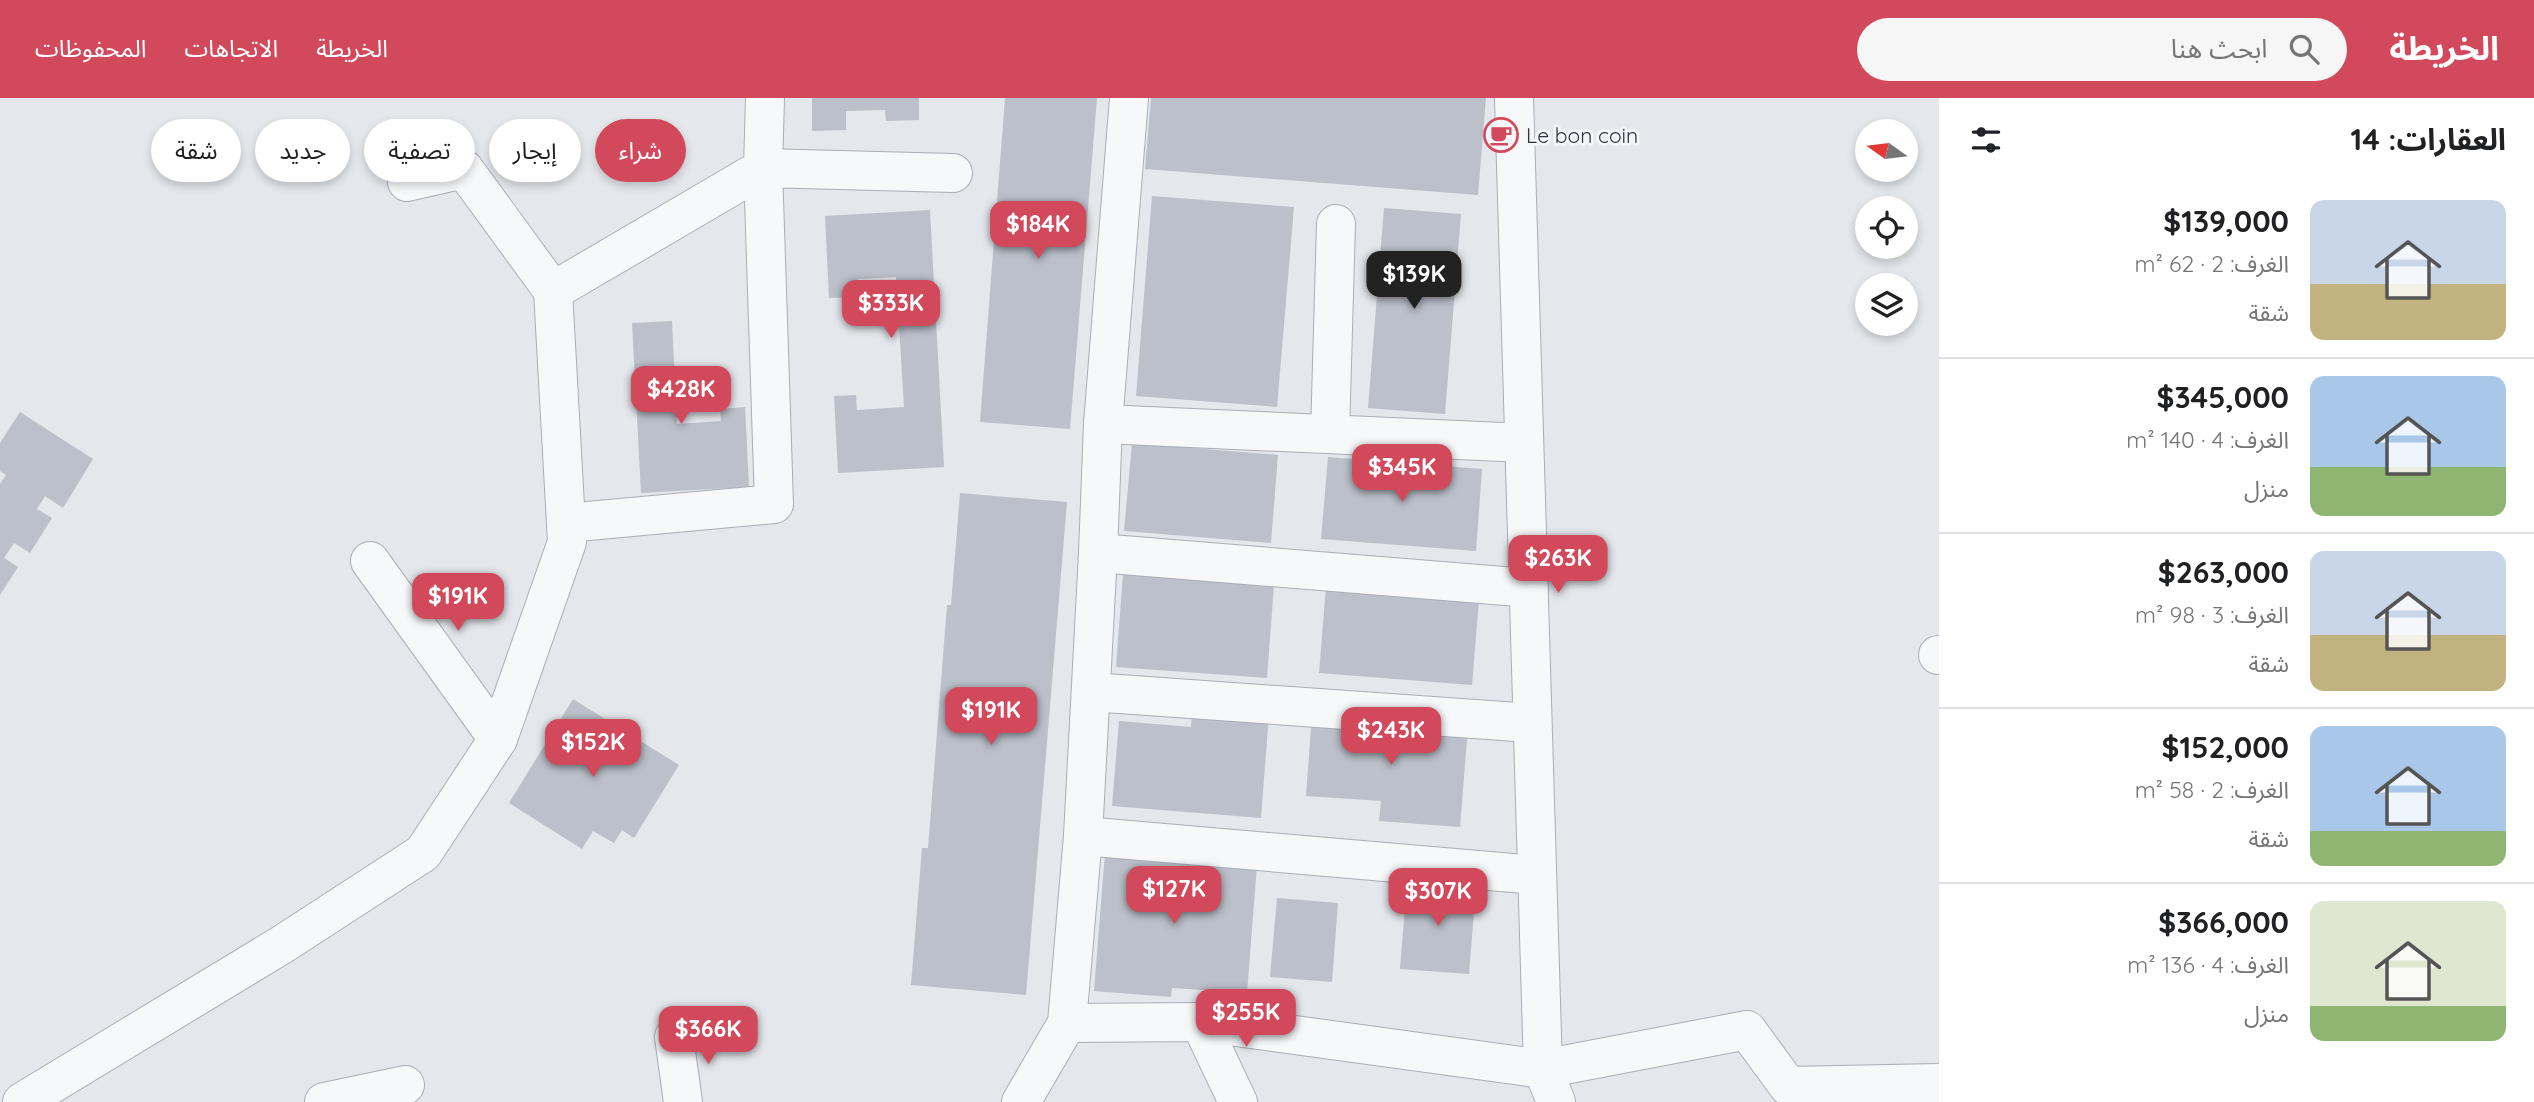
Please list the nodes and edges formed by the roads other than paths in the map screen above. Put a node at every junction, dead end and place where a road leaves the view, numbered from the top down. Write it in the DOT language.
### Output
graph roads {
  1 [pos="765,98"];
  2 [pos="1129,98"];
  3 [pos="1514,98"];
  4 [pos="763,168"];
  5 [pos="953,173"];
  6 [pos="473,182"];
  7 [pos="1336,224"];
  8 [pos="553,291"];
  9 [pos="1103,424"];
  10 [pos="1330,434"];
  11 [pos="1524,443"];
  12 [pos="566,523"];
  13 [pos="1098,553"];
  14 [pos="370,561"];
  15 [pos="1528,588"];
  16 [pos="1091,692"];
  17 [pos="1532,723"];
  18 [pos="498,739"];
  19 [pos="1083,836"];
  20 [pos="1537,875"];
  21 [pos="1200,1022"];
  22 [pos="1067,1023"];
  23 [pos="674,1037"];
  24 [pos="1939,1083"];
  25 [pos="405,1085"];
  26 [pos="1549,1086"];
  27 [pos="1792,1094"];
  28 [pos="22,1102"];
  29 [pos="324,1102"];
  30 [pos="683,1102"];
  31 [pos="1021,1102"];
  32 [pos="1238,1102"];
  1 -- 4 [label="street"];
  2 -- 9 [label="street"];
  3 -- 11 [label="street"];
  4 -- 5 [label="street"];
  4 -- 8 [label="street"];
  4 -- 12 [label="street"];
  6 -- 8 [label="street"];
  7 -- 10 [label="street"];
  8 -- 12 [label="street"];
  9 -- 10 [label="street"];
  9 -- 13 [label="street"];
  10 -- 11 [label="street"];
  11 -- 15 [label="street"];
  12 -- 18 [label="street"];
  13 -- 15 [label="street"];
  13 -- 16 [label="street"];
  14 -- 18 [label="street"];
  15 -- 17 [label="street"];
  16 -- 17 [label="street"];
  16 -- 19 [label="street"];
  17 -- 20 [label="street"];
  18 -- 28 [label="street"];
  19 -- 20 [label="street"];
  19 -- 22 [label="street"];
  20 -- 26 [label="street"];
  21 -- 22 [label="street"];
  21 -- 26 [label="street"];
  21 -- 32 [label="street"];
  22 -- 31 [label="street"];
  23 -- 30 [label="street"];
  24 -- 27 [label="street"];
  25 -- 29 [label="street"];
  26 -- 27 [label="street"];
}
